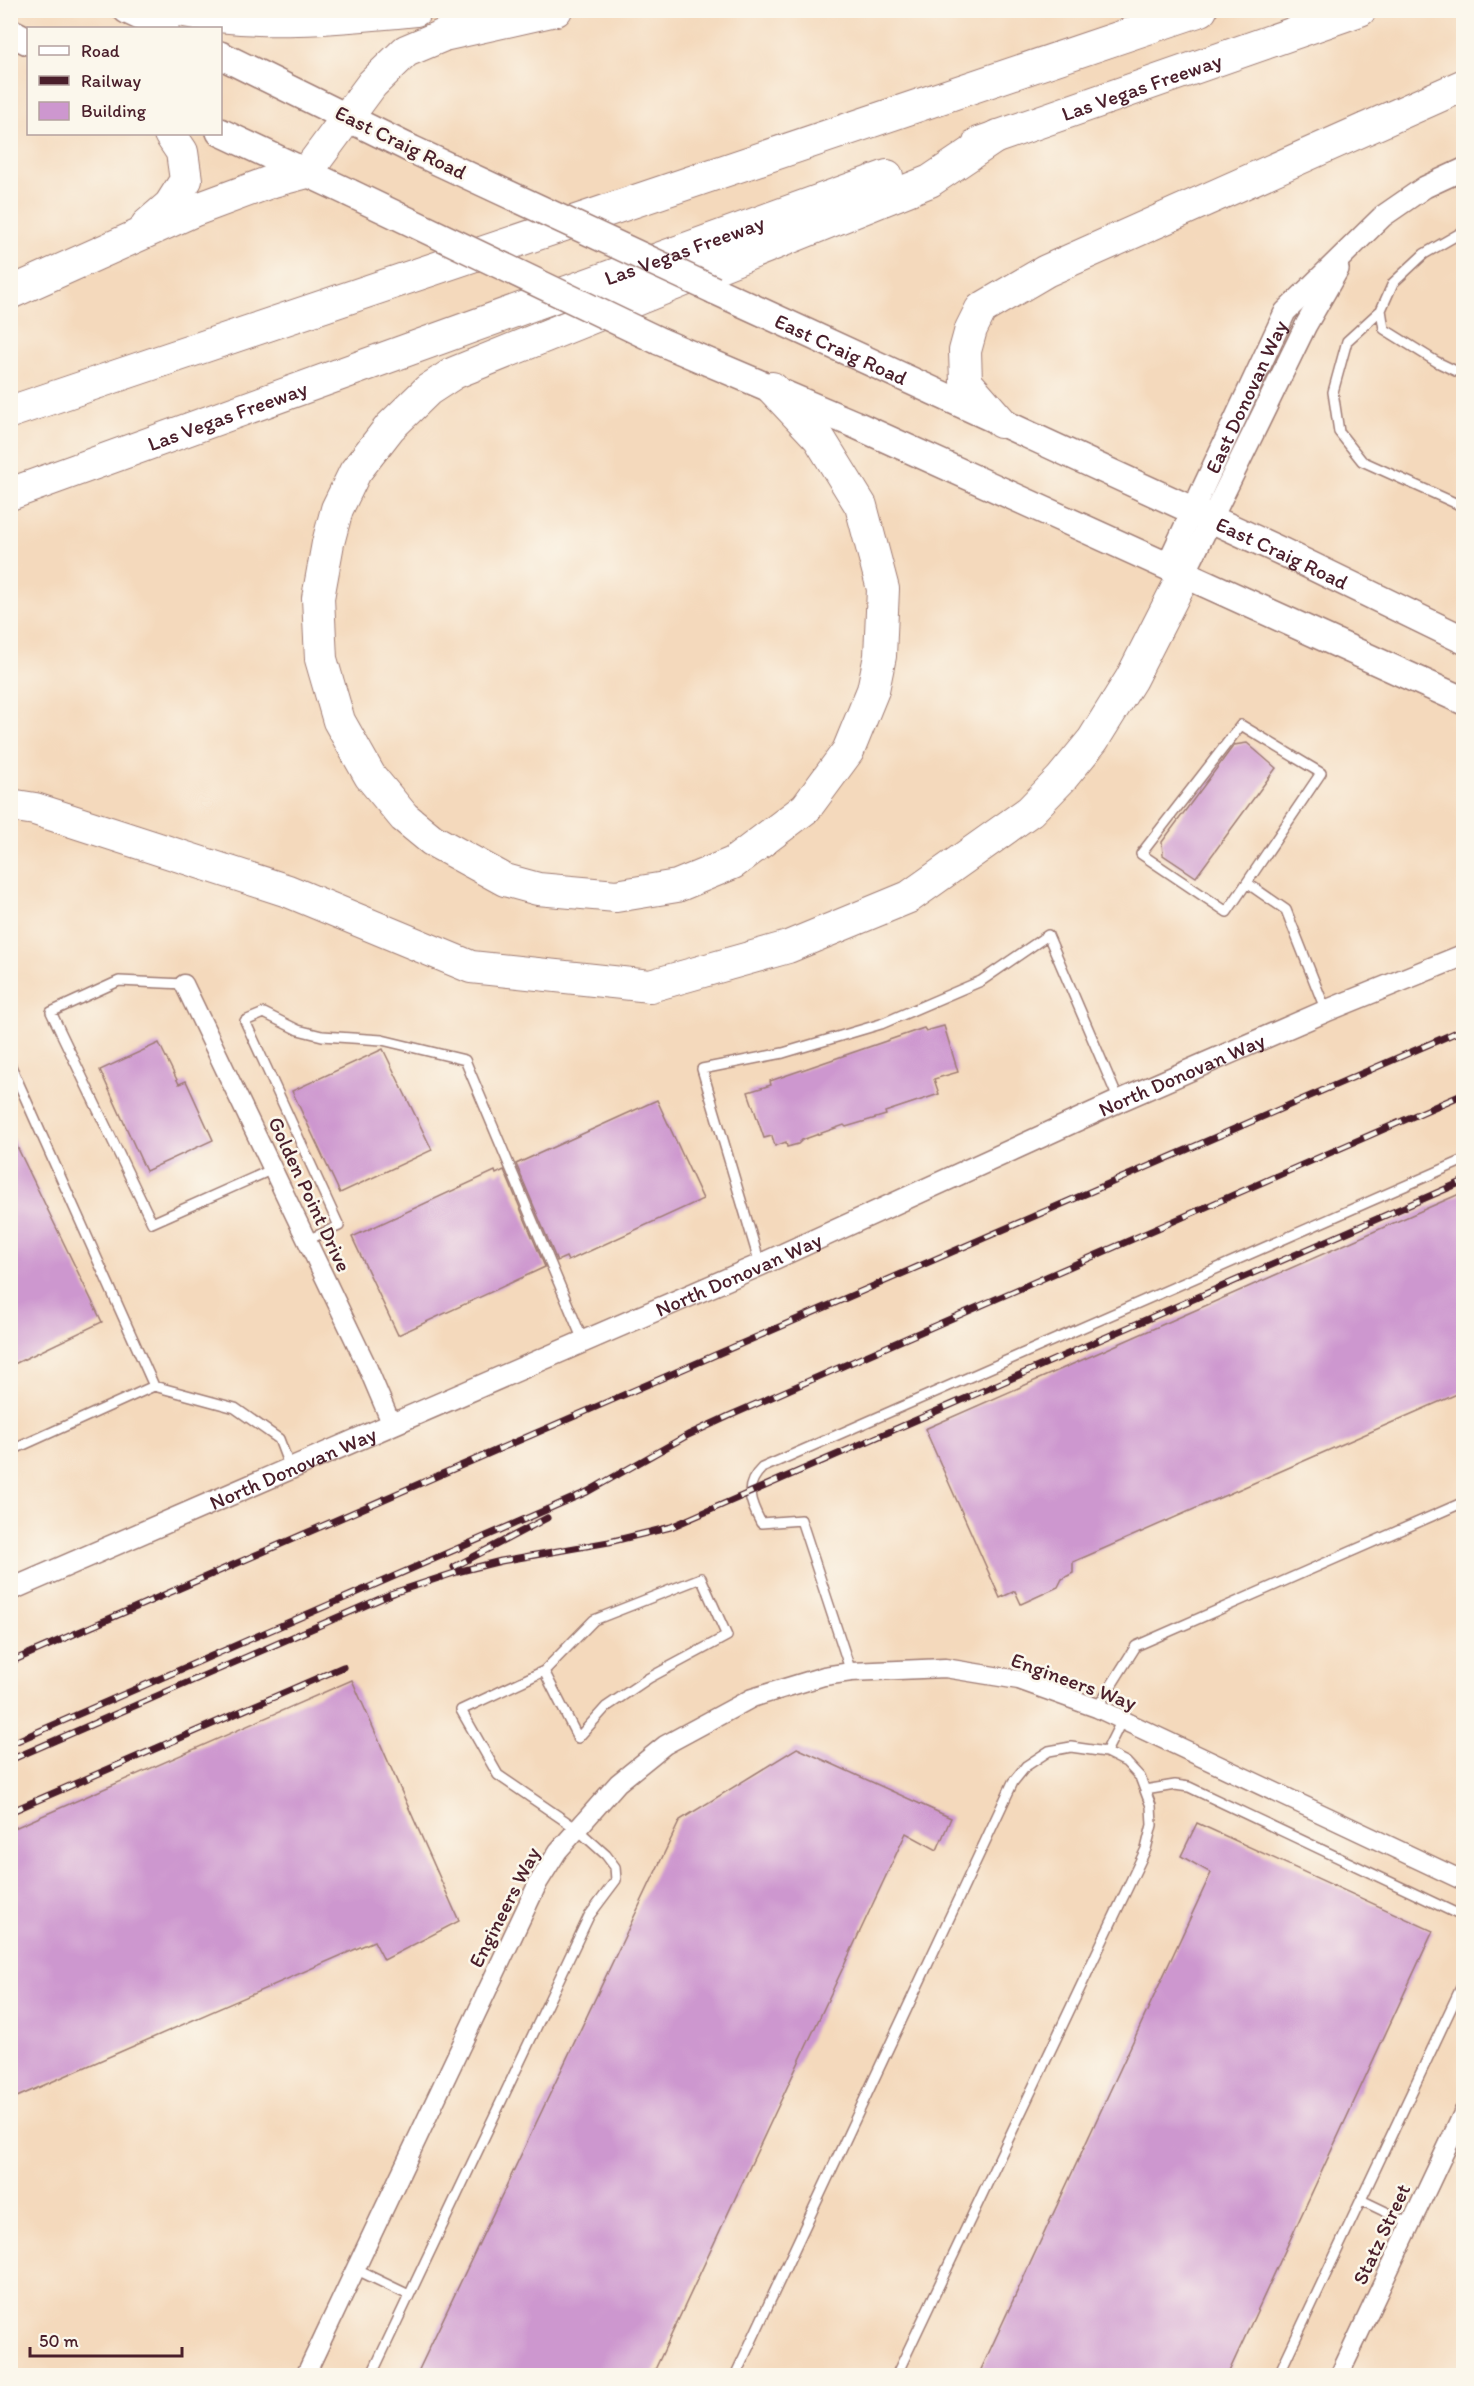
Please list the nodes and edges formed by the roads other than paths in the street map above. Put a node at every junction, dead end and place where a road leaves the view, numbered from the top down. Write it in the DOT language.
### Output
graph roads {
  1 [pos="127,10"];
  2 [pos="179,10"];
  3 [pos="416,10"];
  4 [pos="556,10"];
  5 [pos="1201,10"];
  6 [pos="1360,10"];
  7 [pos="163,27"];
  8 [pos="10,32"];
  9 [pos="27,40"];
  10 [pos="222,56"];
  11 [pos="1464,85"];
  12 [pos="349,117"];
  13 [pos="222,133"];
  14 [pos="171,135"];
  15 [pos="997,136"];
  16 [pos="1464,169"];
  17 [pos="307,172"];
  18 [pos="1464,231"];
  19 [pos="133,238"];
  20 [pos="10,293"];
  21 [pos="1381,309"];
  22 [pos="1464,375"];
  23 [pos="772,388"];
  24 [pos="10,412"];
  25 [pos="1001,422"];
  26 [pos="10,494"];
  27 [pos="1464,507"];
  28 [pos="1202,515"];
  29 [pos="1176,569"];
  30 [pos="1464,640"];
  31 [pos="1464,701"];
  32 [pos="10,805"];
  33 [pos="1247,882"];
  34 [pos="1464,955"];
  35 [pos="184,984"];
  36 [pos="1326,1011"];
  37 [pos="10,1064"];
  38 [pos="1119,1101"];
  39 [pos="1464,1160"];
  40 [pos="273,1169"];
  41 [pos="307,1240"];
  42 [pos="760,1265"];
  43 [pos="584,1343"];
  44 [pos="154,1386"];
  45 [pos="392,1425"];
  46 [pos="10,1451"];
  47 [pos="290,1468"];
  48 [pos="1464,1502"];
  49 [pos="10,1590"];
  50 [pos="544,1671"];
  51 [pos="851,1672"];
  52 [pos="1097,1708"];
  53 [pos="1122,1720"];
  54 [pos="1106,1752"];
  55 [pos="1145,1790"];
  56 [pos="577,1829"];
  57 [pos="1464,1881"];
  58 [pos="1464,1917"];
  59 [pos="1464,1981"];
  60 [pos="1464,2111"];
  61 [pos="1361,2200"];
  62 [pos="1410,2224"];
  63 [pos="355,2270"];
  64 [pos="409,2295"];
  65 [pos="305,2376"];
  66 [pos="371,2376"];
  67 [pos="735,2376"];
  68 [pos="896,2376"];
  69 [pos="1278,2376"];
  70 [pos="1339,2376"];
  1 -- 7 [label="main road"];
  2 -- 3 [label="highway"];
  4 -- 12 [label="highway"];
  5 -- 24 [label="highway"];
  6 -- 15 [label="highway, Las Vegas Freeway"];
  8 -- 9 [label="main road"];
  10 -- 12 [label="main road, East Craig Road"];
  11 -- 25 [label="highway"];
  12 -- 17 [label="highway"];
  12 -- 25 [label="main road, East Craig Road, bridge"];
  13 -- 17 [label="main road"];
  14 -- 19 [label="highway"];
  15 -- 23 [label="highway"];
  15 -- 26 [label="highway, Las Vegas Freeway"];
  16 -- 28 [label="street, East Donovan Way"];
  17 -- 19 [label="highway"];
  17 -- 23 [label="main road, bridge"];
  18 -- 21 [label="lane"];
  19 -- 20 [label="highway"];
  21 -- 22 [label="lane"];
  21 -- 27 [label="lane"];
  23 -- 29 [label="main road"];
  25 -- 28 [label="main road, East Craig Road"];
  28 -- 29 [label="street, East Donovan Way"];
  28 -- 30 [label="main road, East Craig Road"];
  29 -- 31 [label="main road"];
  29 -- 32 [label="highway"];
  33 -- 33 [label="lane"];
  33 -- 36 [label="lane"];
  34 -- 36 [label="street, North Donovan Way"];
  35 -- 40 [label="street, Golden Point Drive"];
  35 -- 40 [label="lane"];
  36 -- 38 [label="street, North Donovan Way"];
  37 -- 44 [label="lane"];
  38 -- 42 [label="street, North Donovan Way"];
  38 -- 42 [label="lane"];
  39 -- 51 [label="lane"];
  40 -- 41 [label="street, Golden Point Drive"];
  41 -- 43 [label="lane"];
  41 -- 45 [label="street, Golden Point Drive"];
  42 -- 43 [label="street, North Donovan Way"];
  43 -- 45 [label="street, North Donovan Way"];
  44 -- 46 [label="lane"];
  44 -- 47 [label="lane"];
  45 -- 47 [label="street, North Donovan Way"];
  47 -- 49 [label="street, North Donovan Way"];
  48 -- 52 [label="lane"];
  50 -- 50 [label="lane"];
  50 -- 56 [label="lane"];
  51 -- 52 [label="street, Engineers Way"];
  51 -- 56 [label="street, Engineers Way"];
  52 -- 53 [label="street, Engineers Way"];
  53 -- 54 [label="lane"];
  53 -- 57 [label="street, Engineers Way"];
  54 -- 55 [label="lane"];
  54 -- 67 [label="lane"];
  55 -- 58 [label="lane"];
  55 -- 68 [label="lane"];
  56 -- 63 [label="street, Engineers Way"];
  56 -- 64 [label="lane"];
  59 -- 61 [label="lane"];
  60 -- 62 [label="street, Statz Street"];
  61 -- 62 [label="lane"];
  61 -- 69 [label="lane"];
  62 -- 70 [label="street, Statz Street"];
  63 -- 64 [label="lane"];
  63 -- 65 [label="street, Engineers Way"];
  64 -- 66 [label="lane"];
}
